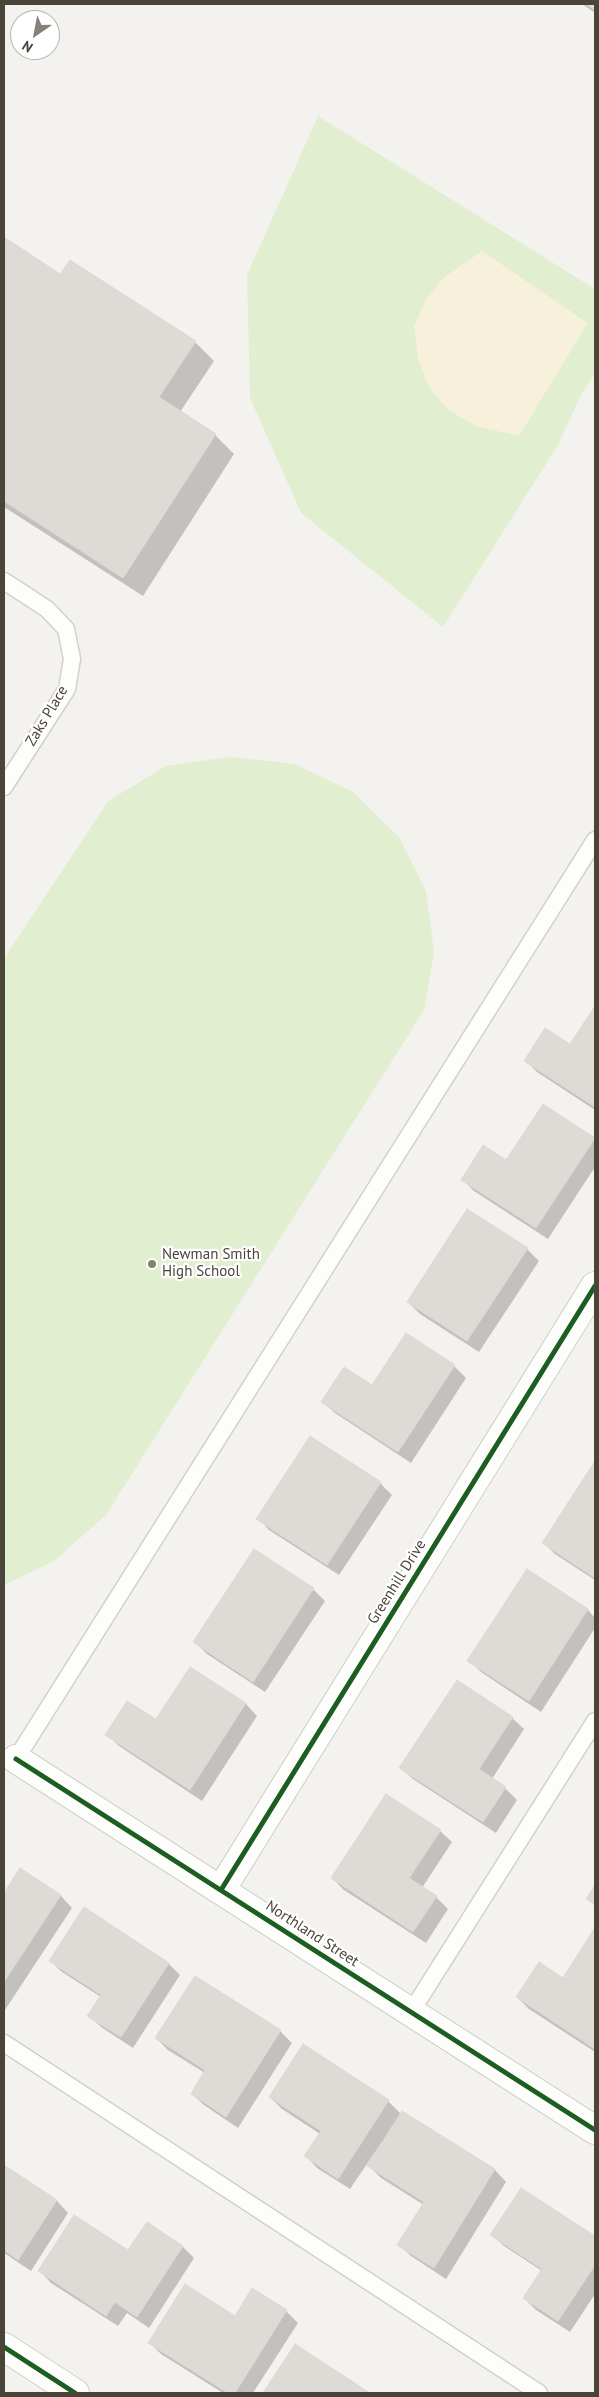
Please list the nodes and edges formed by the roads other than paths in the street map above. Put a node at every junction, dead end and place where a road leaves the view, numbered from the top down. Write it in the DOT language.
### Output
graph roads {
  1 [pos="4,581"];
  2 [pos="4,786"];
  3 [pos="595,840"];
  4 [pos="595,1286"];
  5 [pos="595,1721"];
  6 [pos="16,1759"];
  7 [pos="221,1890"];
  8 [pos="411,2012"];
  9 [pos="4,2043"];
  10 [pos="595,2130"];
  11 [pos="4,2347"];
  12 [pos="75,2393"];
  13 [pos="539,2393"];
  1 -- 2 [label="lane, Zaks Place"];
  3 -- 6 [label="lane"];
  4 -- 7 [label="street, Greenhill Drive"];
  5 -- 8 [label="lane"];
  6 -- 7 [label="street, Northland Street"];
  7 -- 8 [label="street, Northland Street"];
  8 -- 10 [label="street, Northland Street"];
  9 -- 13 [label="lane"];
  11 -- 12 [label="street"];
}
